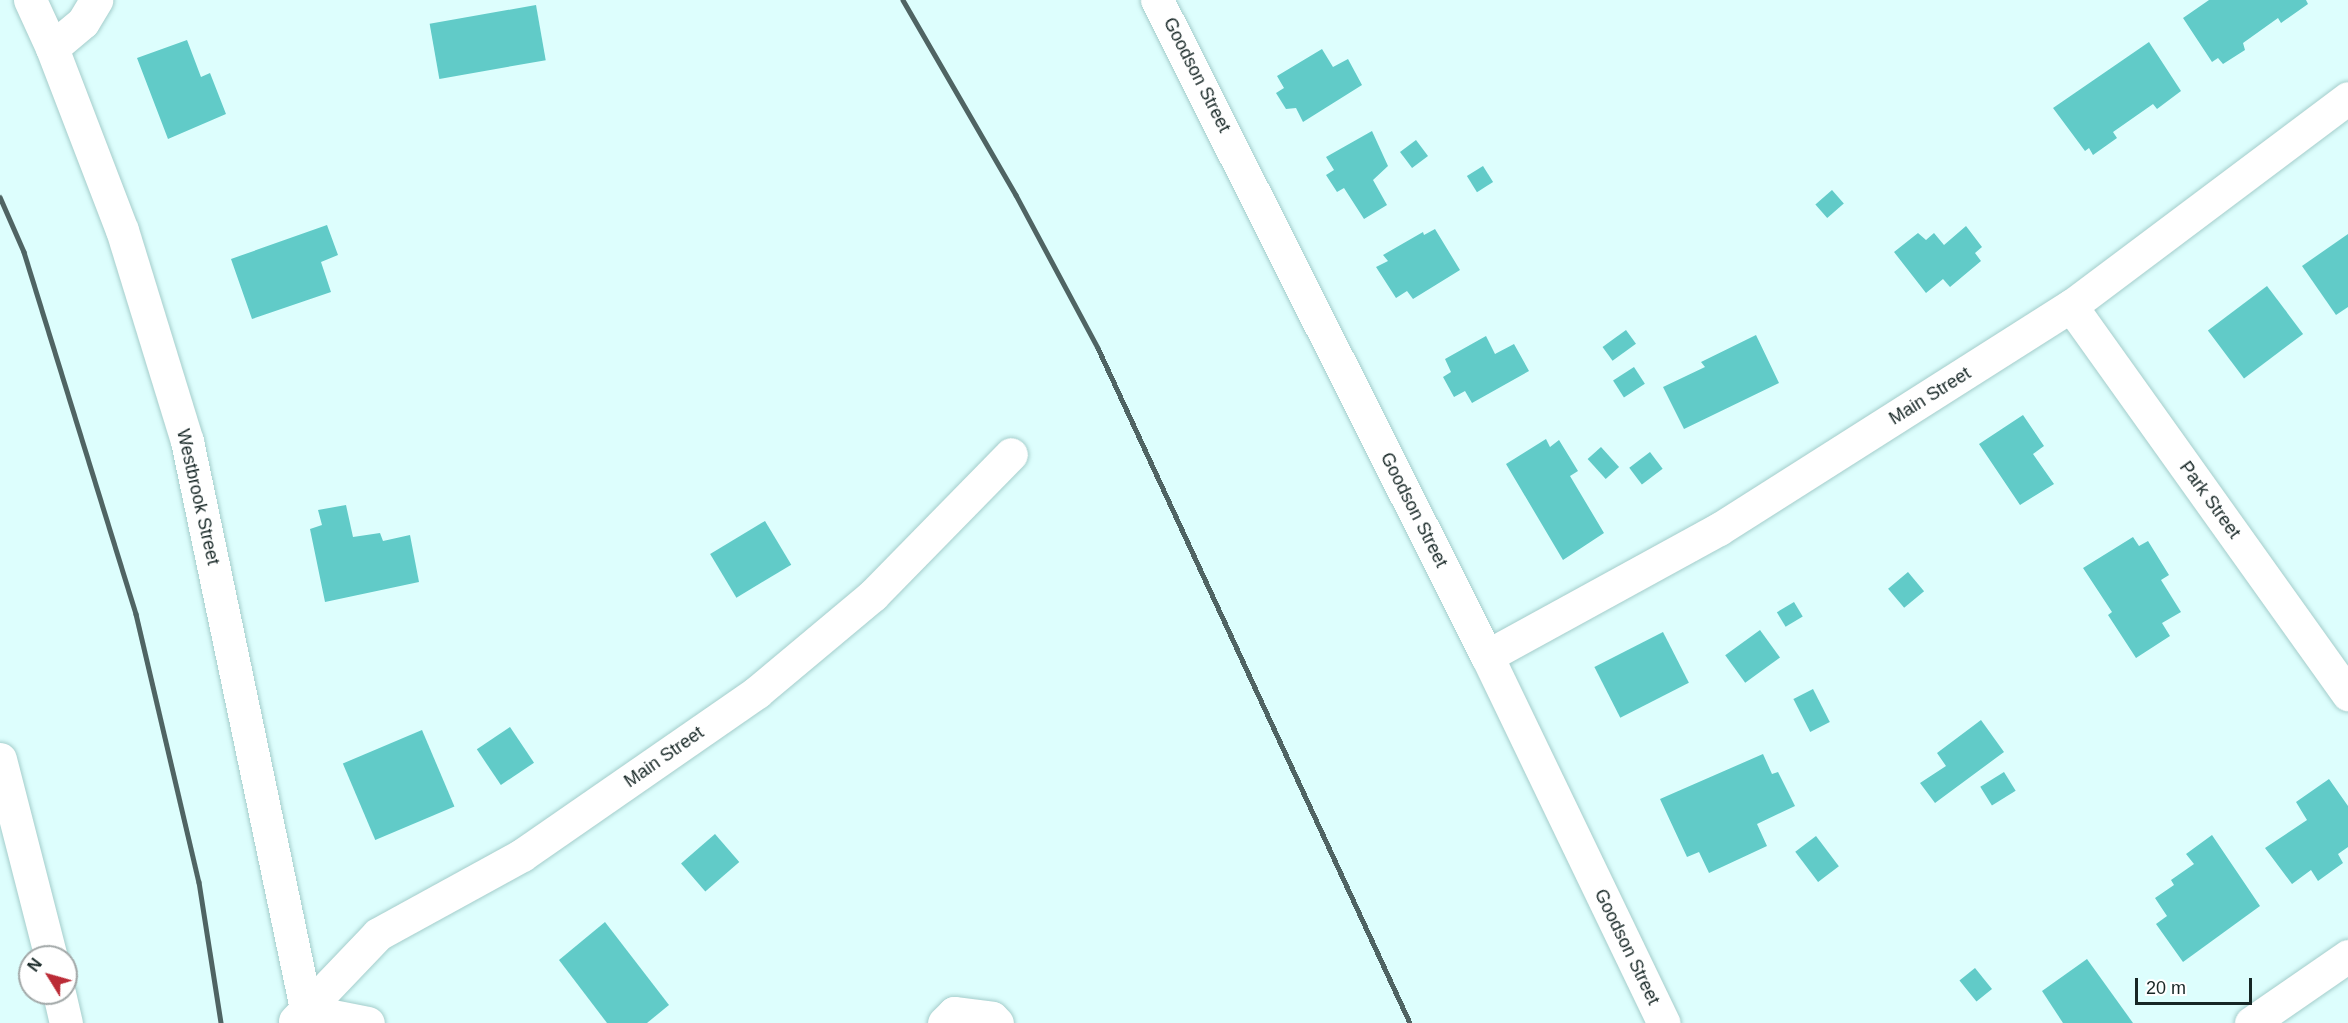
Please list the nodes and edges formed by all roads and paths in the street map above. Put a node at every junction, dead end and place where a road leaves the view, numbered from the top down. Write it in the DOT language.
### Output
graph roads {
  1 [pos="30,0"];
  2 [pos="96,0"];
  3 [pos="1158,0"];
  4 [pos="52,48"];
  5 [pos="2348,98"];
  6 [pos="2071,306"];
  7 [pos="1011,454"];
  8 [pos="1487,656"];
  9 [pos="2348,694"];
  10 [pos="0,759"];
  11 [pos="7,818"];
  12 [pos="47,945"];
  13 [pos="2348,956"];
  14 [pos="62,1005"];
  15 [pos="303,1019"];
  16 [pos="66,1023"];
  17 [pos="368,1023"];
  18 [pos="944,1023"];
  19 [pos="996,1023"];
  20 [pos="1664,1023"];
  21 [pos="2251,1023"];
  1 -- 4 [label="street, Westbrook Street"];
  2 -- 4 [label="street"];
  3 -- 8 [label="street, Goodson Street"];
  4 -- 15 [label="street, Westbrook Street"];
  5 -- 6 [label="street, Main Street"];
  6 -- 8 [label="street, Main Street"];
  6 -- 9 [label="street, Park Street"];
  7 -- 15 [label="street, Main Street"];
  8 -- 20 [label="street, Goodson Street"];
  10 -- 11 [label="street"];
  11 -- 12 [label="street"];
  13 -- 21 [label="street"];
  14 -- 16 [label="street"];
  15 -- 17 [label="street"];
  18 -- 19 [label="street"];
}
